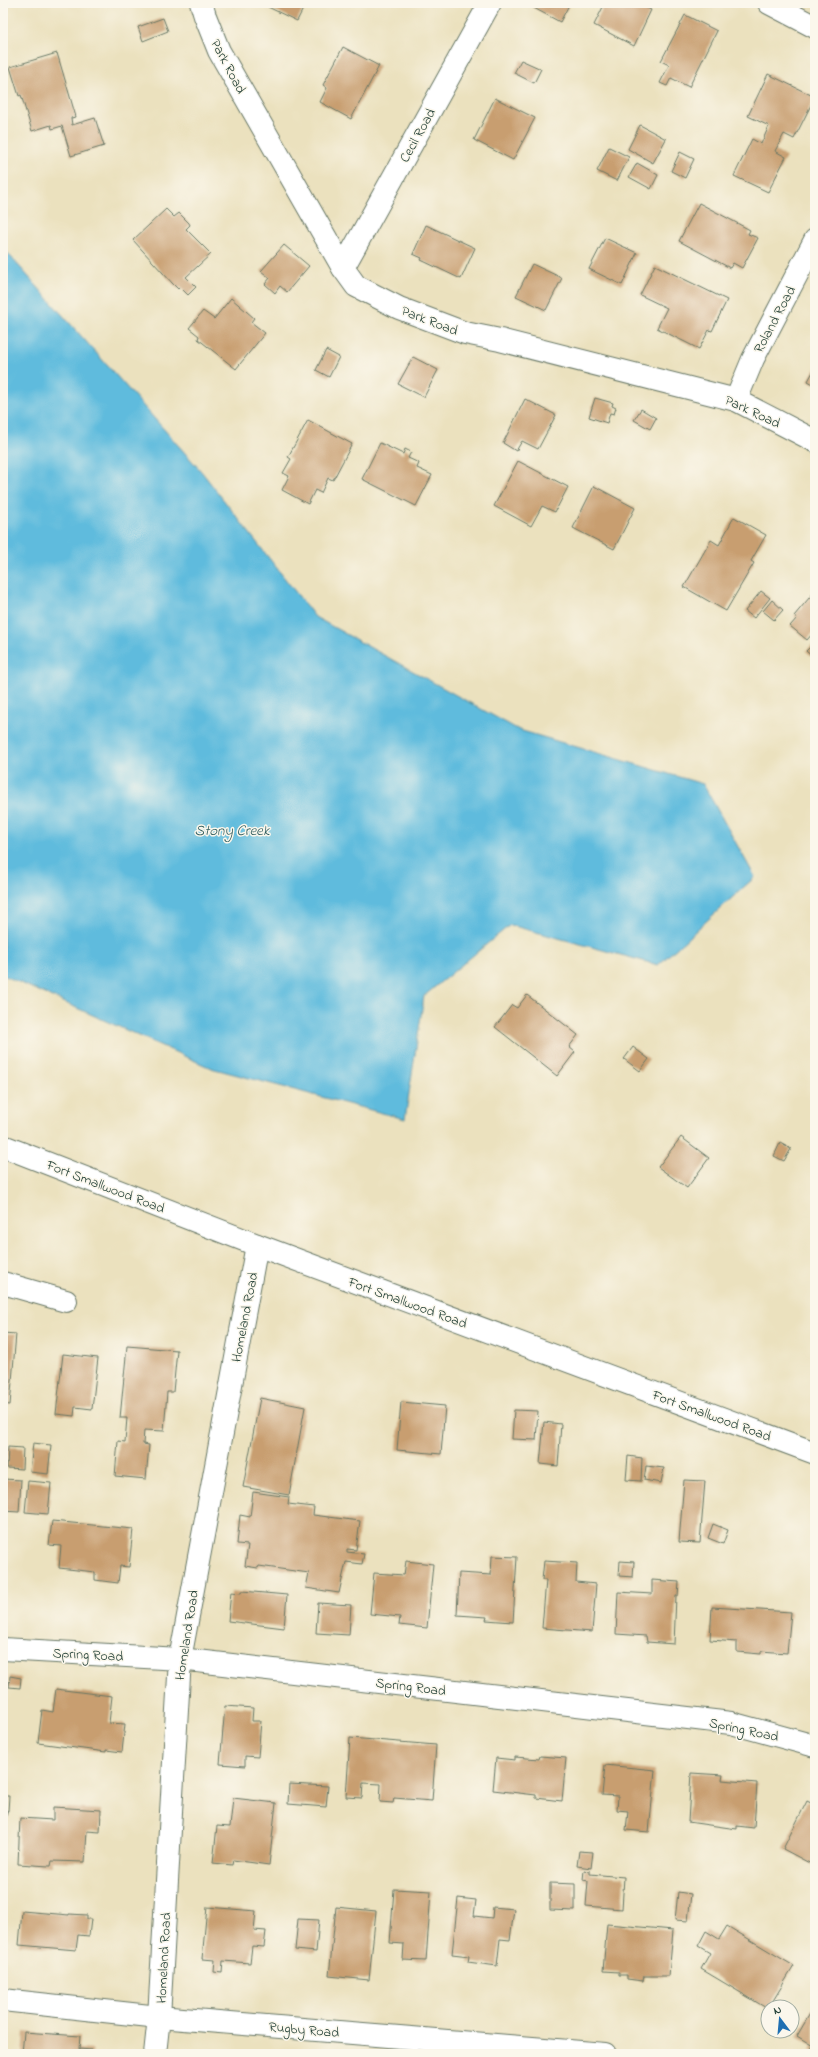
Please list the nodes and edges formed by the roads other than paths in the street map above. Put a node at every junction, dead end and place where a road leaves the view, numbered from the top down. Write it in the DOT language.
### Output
graph roads {
  1 [pos="202,3"];
  2 [pos="490,3"];
  3 [pos="769,3"];
  4 [pos="815,28"];
  5 [pos="815,240"];
  6 [pos="343,268"];
  7 [pos="736,400"];
  8 [pos="815,441"];
  9 [pos="3,1146"];
  10 [pos="257,1245"];
  11 [pos="3,1283"];
  12 [pos="66,1301"];
  13 [pos="815,1453"];
  14 [pos="3,1649"];
  15 [pos="180,1659"];
  16 [pos="815,1746"];
  17 [pos="3,2000"];
  18 [pos="159,2017"];
  19 [pos="154,2054"];
  20 [pos="605,2054"];
  1 -- 6 [label="street, Park Road"];
  2 -- 6 [label="street, Cecil Road"];
  3 -- 4 [label="street"];
  5 -- 7 [label="street, Roland Road"];
  6 -- 7 [label="street, Park Road"];
  7 -- 8 [label="street, Park Road"];
  9 -- 10 [label="street, Fort Smallwood Road"];
  10 -- 13 [label="street, Fort Smallwood Road"];
  10 -- 15 [label="street, Homeland Road"];
  11 -- 12 [label="street"];
  14 -- 15 [label="street, Spring Road"];
  15 -- 16 [label="street, Spring Road"];
  15 -- 18 [label="street, Homeland Road"];
  17 -- 18 [label="street, Rugby Road"];
  18 -- 19 [label="street, Homeland Road"];
  18 -- 20 [label="street, Rugby Road"];
}
